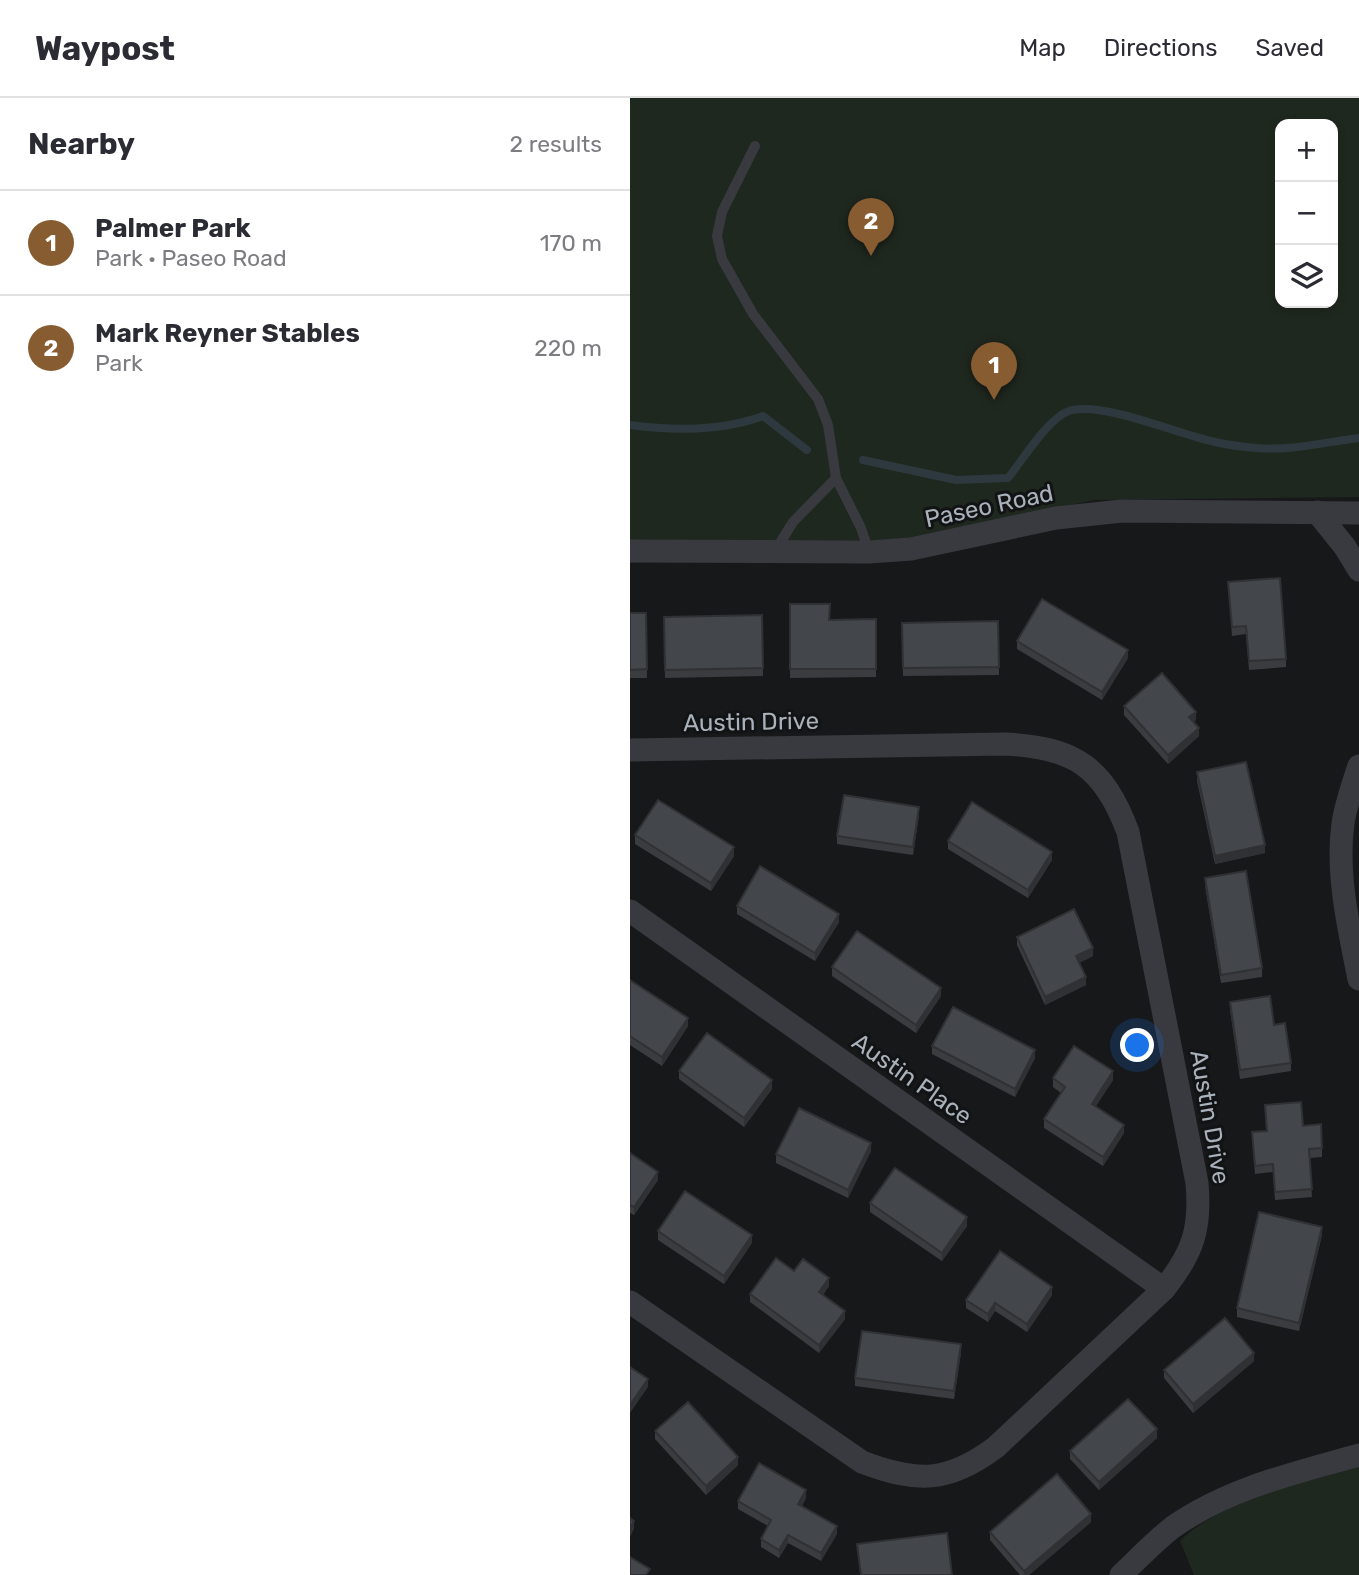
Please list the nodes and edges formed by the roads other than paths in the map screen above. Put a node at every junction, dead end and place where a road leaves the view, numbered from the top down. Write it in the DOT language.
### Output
graph roads {
  1 [pos="755,146"];
  2 [pos="836,478"];
  3 [pos="1317,512"];
  4 [pos="1359,513"];
  5 [pos="630,551"];
  6 [pos="774,552"];
  7 [pos="869,552"];
  8 [pos="1359,570"];
  9 [pos="630,750"];
  10 [pos="1359,766"];
  11 [pos="630,911"];
  12 [pos="1359,979"];
  13 [pos="1164,1289"];
  14 [pos="630,1302"];
  15 [pos="1359,1455"];
  16 [pos="1121,1575"];
  1 -- 2 [label="lane"];
  2 -- 6 [label="lane"];
  2 -- 7 [label="lane"];
  3 -- 4 [label="street, Paseo Road"];
  3 -- 7 [label="street, Paseo Road"];
  3 -- 8 [label="street"];
  5 -- 6 [label="street, Paseo Road"];
  6 -- 7 [label="street, Paseo Road"];
  9 -- 13 [label="street, Austin Drive"];
  10 -- 12 [label="street"];
  11 -- 13 [label="street, Austin Place"];
  13 -- 14 [label="street, Austin Drive"];
  15 -- 16 [label="street"];
}
